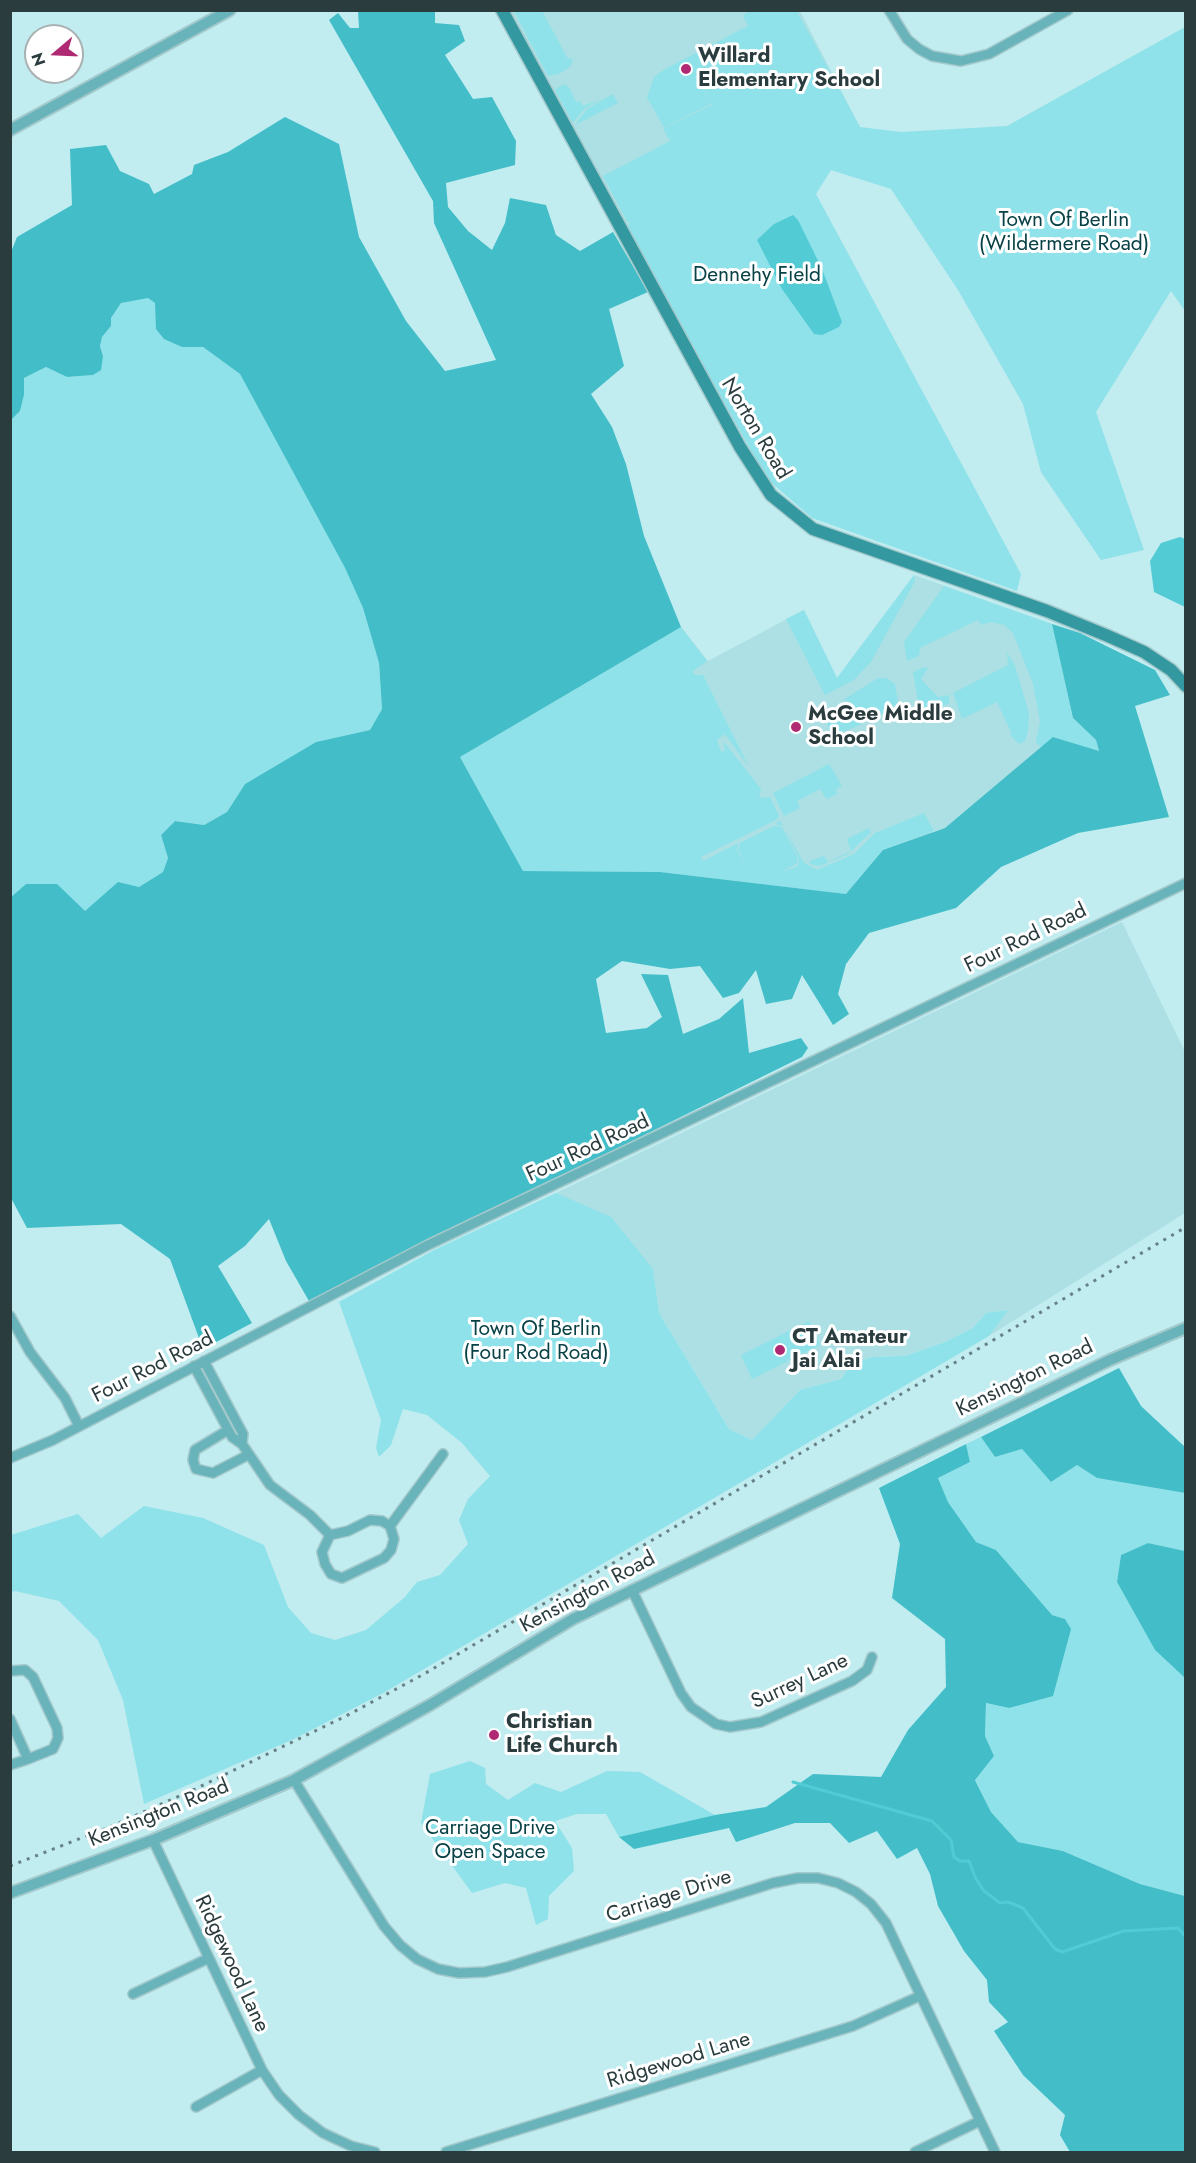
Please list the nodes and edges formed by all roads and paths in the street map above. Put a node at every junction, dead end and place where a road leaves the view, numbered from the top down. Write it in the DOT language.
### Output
graph roads {
  1 [pos="230,10"];
  2 [pos="502,10"];
  3 [pos="889,10"];
  4 [pos="1068,10"];
  5 [pos="1058,13"];
  6 [pos="10,130"];
  7 [pos="1185,686"];
  8 [pos="1185,883"];
  9 [pos="10,1316"];
  10 [pos="1185,1328"];
  11 [pos="204,1361"];
  12 [pos="194,1366"];
  13 [pos="79,1426"];
  14 [pos="228,1430"];
  15 [pos="242,1444"];
  16 [pos="443,1454"];
  17 [pos="248,1455"];
  18 [pos="10,1458"];
  19 [pos="390,1526"];
  20 [pos="330,1536"];
  21 [pos="632,1590"];
  22 [pos="872,1657"];
  23 [pos="10,1671"];
  24 [pos="10,1719"];
  25 [pos="28,1759"];
  26 [pos="10,1765"];
  27 [pos="294,1780"];
  28 [pos="153,1840"];
  29 [pos="10,1893"];
  30 [pos="207,1959"];
  31 [pos="133,1994"];
  32 [pos="920,1996"];
  33 [pos="262,2070"];
  34 [pos="196,2107"];
  35 [pos="980,2121"];
  36 [pos="375,2152"];
  37 [pos="446,2152"];
  38 [pos="915,2152"];
  39 [pos="995,2152"];
  1 -- 6 [label="street"];
  2 -- 7 [label="main road, Norton Road"];
  3 -- 5 [label="street"];
  4 -- 5 [label="street"];
  8 -- 11 [label="street, Four Rod Road"];
  9 -- 13 [label="street"];
  10 -- 21 [label="street, Kensington Road"];
  11 -- 12 [label="street, Four Rod Road"];
  11 -- 15 [label="street"];
  12 -- 13 [label="street, Four Rod Road"];
  12 -- 14 [label="street"];
  13 -- 18 [label="street, Four Rod Road"];
  14 -- 15 [label="street"];
  14 -- 17 [label="street"];
  15 -- 17 [label="street"];
  16 -- 19 [label="street"];
  17 -- 20 [label="street"];
  19 -- 20 [label="street"];
  19 -- 20 [label="street"];
  21 -- 22 [label="street, Surrey Lane"];
  21 -- 27 [label="street, Kensington Road"];
  23 -- 25 [label="street"];
  24 -- 25 [label="street"];
  25 -- 26 [label="street"];
  27 -- 28 [label="street, Kensington Road"];
  27 -- 32 [label="street, Carriage Drive"];
  28 -- 29 [label="street, Kensington Road"];
  28 -- 30 [label="street, Ridgewood Lane"];
  30 -- 31 [label="street"];
  30 -- 33 [label="street, Ridgewood Lane"];
  32 -- 35 [label="street, Carriage Drive"];
  32 -- 37 [label="street, Ridgewood Lane"];
  33 -- 34 [label="street"];
  33 -- 36 [label="street, Ridgewood Lane"];
  35 -- 38 [label="street"];
  35 -- 39 [label="street, Carriage Drive"];
}
